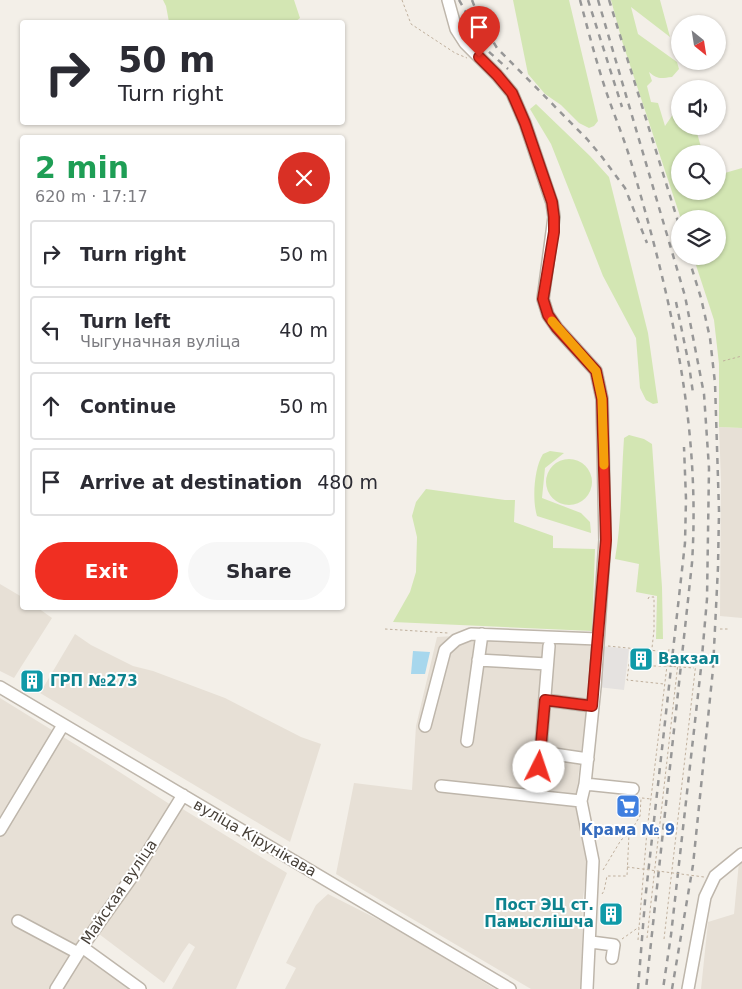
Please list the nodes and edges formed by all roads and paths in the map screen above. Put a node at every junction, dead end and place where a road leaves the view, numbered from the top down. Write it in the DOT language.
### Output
graph roads {
  1 [pos="402,0"];
  2 [pos="448,0"];
  3 [pos="479,57"];
  4 [pos="742,356"];
  5 [pos="723,361"];
  6 [pos="648,599"];
  7 [pos="385,629"];
  8 [pos="720,629"];
  9 [pos="728,629"];
  10 [pos="452,633"];
  11 [pos="482,634"];
  12 [pos="598,642"];
  13 [pos="549,646"];
  14 [pos="631,648"];
  15 [pos="669,649"];
  16 [pos="652,651"];
  17 [pos="668,652"];
  18 [pos="679,654"];
  19 [pos="697,654"];
  20 [pos="478,660"];
  21 [pos="548,664"];
  22 [pos="647,666"];
  23 [pos="650,666"];
  24 [pos="666,666"];
  25 [pos="677,667"];
  26 [pos="696,668"];
  27 [pos="664,684"];
  28 [pos="0,687"];
  29 [pos="545,700"];
  30 [pos="592,706"];
  31 [pos="63,725"];
  32 [pos="425,726"];
  33 [pos="468,741"];
  34 [pos="540,752"];
  35 [pos="588,759"];
  36 [pos="585,784"];
  37 [pos="441,786"];
  38 [pos="633,793"];
  39 [pos="183,795"];
  40 [pos="537,796"];
  41 [pos="641,798"];
  42 [pos="651,799"];
  43 [pos="581,801"];
  44 [pos="0,830"];
  45 [pos="629,834"];
  46 [pos="657,835"];
  47 [pos="677,837"];
  48 [pos="742,854"];
  49 [pos="627,867"];
  50 [pos="653,870"];
  51 [pos="672,872"];
  52 [pos="704,877"];
  53 [pos="592,879"];
  54 [pos="604,891"];
  55 [pos="18,921"];
  56 [pos="639,927"];
  57 [pos="647,938"];
  58 [pos="664,939"];
  59 [pos="638,940"];
  60 [pos="591,942"];
  61 [pos="614,945"];
  62 [pos="80,950"];
  63 [pos="612,958"];
  64 [pos="56,989"];
  65 [pos="140,989"];
  66 [pos="510,989"];
  67 [pos="587,989"];
  68 [pos="688,989"];
  1 -- 3 [label="path"];
  2 -- 3 [label="street"];
  3 -- 12 [label="street"];
  4 -- 5 [label="path"];
  6 -- 16 [label="path"];
  7 -- 10 [label="path"];
  8 -- 9 [label="path"];
  11 -- 12 [label="street"];
  11 -- 20 [label="street"];
  11 -- 32 [label="street"];
  12 -- 14 [label="path"];
  12 -- 30 [label="street"];
  13 -- 21 [label="street"];
  14 -- 16 [label="path"];
  14 -- 27 [label="path"];
  15 -- 17 [label="path"];
  16 -- 17 [label="path"];
  16 -- 23 [label="path"];
  17 -- 24 [label="path"];
  18 -- 25 [label="path"];
  19 -- 26 [label="path"];
  20 -- 21 [label="street"];
  20 -- 33 [label="street"];
  21 -- 29 [label="street"];
  22 -- 23 [label="path"];
  23 -- 24 [label="path"];
  24 -- 25 [label="path"];
  24 -- 27 [label="path"];
  25 -- 26 [label="path"];
  25 -- 46 [label="path"];
  26 -- 47 [label="path"];
  27 -- 42 [label="path"];
  28 -- 31 [label="street, вуліца Кірунікава"];
  29 -- 30 [label="street"];
  29 -- 34 [label="street"];
  30 -- 35 [label="street"];
  31 -- 39 [label="street, вуліца Кірунікава"];
  31 -- 44 [label="street"];
  34 -- 35 [label="street"];
  34 -- 40 [label="street"];
  35 -- 36 [label="street"];
  36 -- 38 [label="street"];
  36 -- 43 [label="street"];
  37 -- 40 [label="street"];
  38 -- 41 [label="path"];
  39 -- 62 [label="street, Майская вуліца"];
  39 -- 66 [label="street, вуліца Кірунікава"];
  40 -- 43 [label="street"];
  41 -- 42 [label="path"];
  41 -- 45 [label="path"];
  42 -- 56 [label="path"];
  43 -- 53 [label="street"];
  45 -- 49 [label="path"];
  45 -- 53 [label="path"];
  46 -- 50 [label="path"];
  46 -- 57 [label="path"];
  47 -- 51 [label="path"];
  47 -- 58 [label="path"];
  48 -- 68 [label="street"];
  49 -- 50 [label="path, bridge"];
  49 -- 54 [label="path"];
  50 -- 51 [label="path, bridge"];
  51 -- 52 [label="path, bridge"];
  53 -- 60 [label="street"];
  55 -- 62 [label="street"];
  56 -- 59 [label="path"];
  56 -- 61 [label="path"];
  60 -- 61 [label="street"];
  60 -- 67 [label="street"];
  61 -- 63 [label="street"];
  62 -- 64 [label="street, Майская вуліца"];
  62 -- 65 [label="street"];
}
